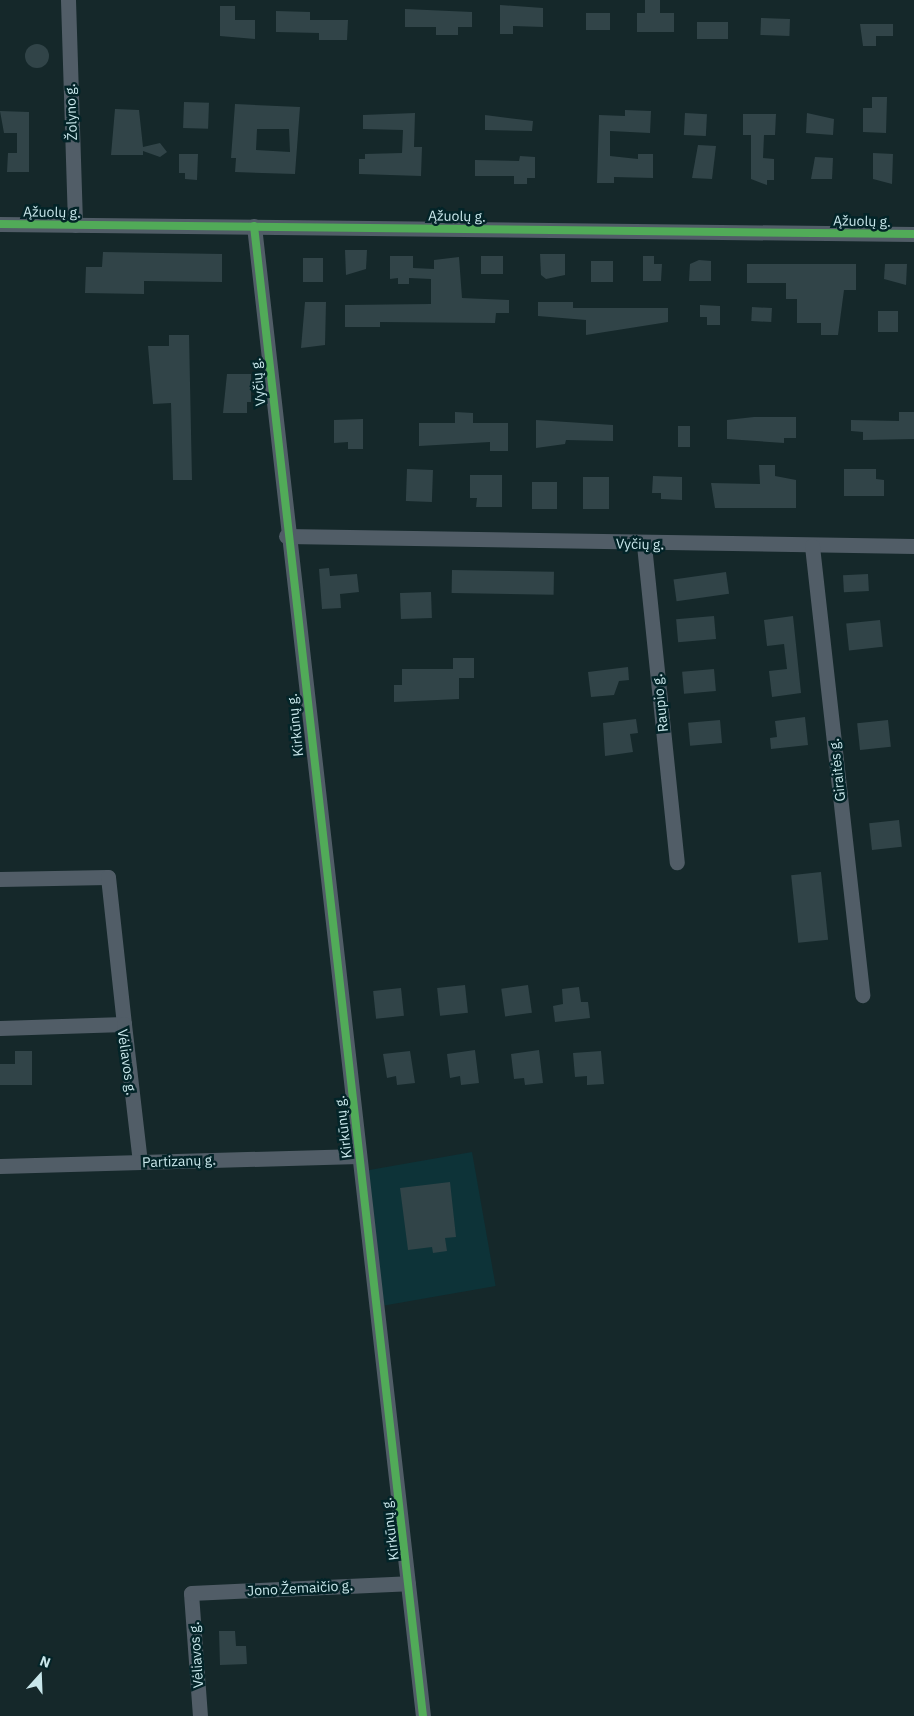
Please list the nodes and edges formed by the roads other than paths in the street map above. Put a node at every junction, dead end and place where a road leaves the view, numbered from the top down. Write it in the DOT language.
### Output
graph roads {
  1 [pos="68,0"];
  2 [pos="0,224"];
  3 [pos="75,225"];
  4 [pos="254,226"];
  5 [pos="914,234"];
  6 [pos="286,536"];
  7 [pos="644,544"];
  8 [pos="812,546"];
  9 [pos="914,546"];
  10 [pos="677,862"];
  11 [pos="0,879"];
  12 [pos="862,995"];
  13 [pos="124,1024"];
  14 [pos="0,1028"];
  15 [pos="359,1156"];
  16 [pos="140,1162"];
  17 [pos="0,1166"];
  18 [pos="408,1582"];
  19 [pos="191,1593"];
  20 [pos="200,1716"];
  21 [pos="423,1716"];
  1 -- 3 [label="street, Žolyno g."];
  2 -- 3 [label="street, Ąžuolų g."];
  3 -- 4 [label="street, Ąžuolų g."];
  4 -- 5 [label="street, Ąžuolų g."];
  4 -- 6 [label="street, Vyčių g."];
  6 -- 7 [label="street, Vyčių g."];
  6 -- 15 [label="street, Kirkūnų g."];
  7 -- 8 [label="street, Vyčių g."];
  7 -- 10 [label="street, Raupio g."];
  8 -- 9 [label="street, Vyčių g."];
  8 -- 12 [label="street, Giraitės g."];
  11 -- 13 [label="street"];
  13 -- 14 [label="street, Vėliavos g."];
  13 -- 16 [label="street, Vėliavos g."];
  15 -- 16 [label="street, Partizanų g."];
  15 -- 18 [label="street, Kirkūnų g."];
  16 -- 17 [label="street, Partizanų g."];
  18 -- 19 [label="street, Jono Žemaičio g."];
  18 -- 21 [label="street, Kirkūnų g."];
  19 -- 20 [label="street, Vėliavos g."];
}
